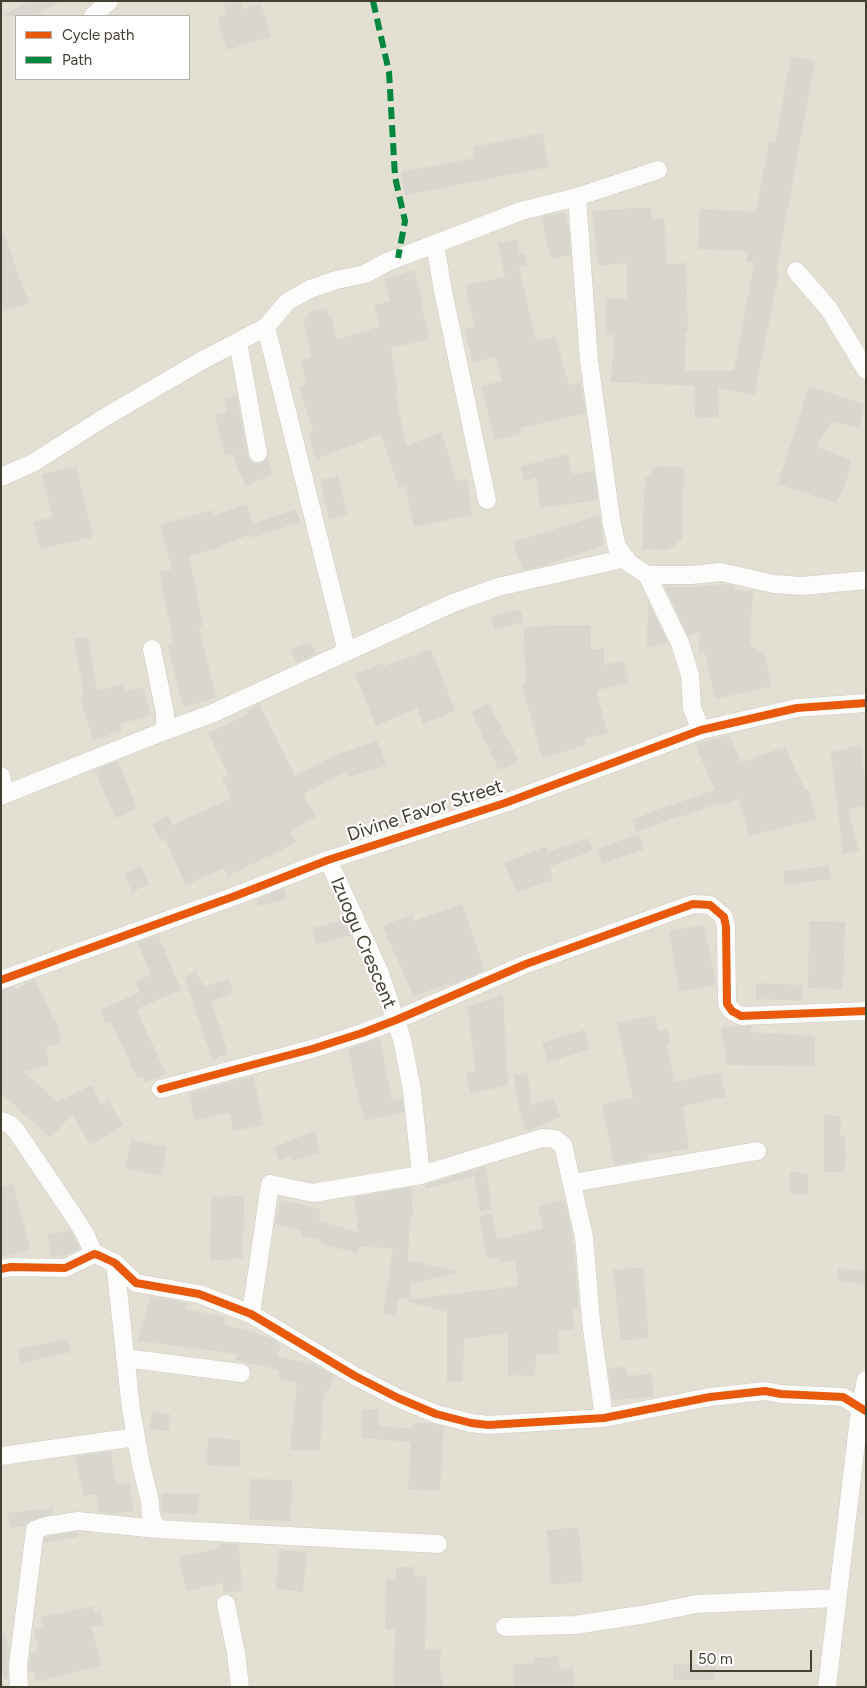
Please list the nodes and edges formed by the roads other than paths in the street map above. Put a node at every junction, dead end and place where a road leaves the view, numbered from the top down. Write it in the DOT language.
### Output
graph roads {
  1 [pos="109,1"];
  2 [pos="94,15"];
  3 [pos="658,170"];
  4 [pos="577,197"];
  5 [pos="435,244"];
  6 [pos="796,271"];
  7 [pos="266,328"];
  8 [pos="238,342"];
  9 [pos="866,370"];
  10 [pos="258,453"];
  11 [pos="1,477"];
  12 [pos="487,500"];
  13 [pos="626,558"];
  14 [pos="647,575"];
  15 [pos="866,580"];
  16 [pos="152,649"];
  17 [pos="348,652"];
  18 [pos="866,703"];
  19 [pos="701,730"];
  20 [pos="162,732"];
  21 [pos="1,776"];
  22 [pos="3,795"];
  23 [pos="328,860"];
  24 [pos="1,980"];
  25 [pos="866,1011"];
  26 [pos="396,1020"];
  27 [pos="161,1089"];
  28 [pos="1,1121"];
  29 [pos="757,1151"];
  30 [pos="421,1175"];
  31 [pos="572,1183"];
  32 [pos="94,1254"];
  33 [pos="114,1263"];
  34 [pos="1,1269"];
  35 [pos="251,1314"];
  36 [pos="125,1358"];
  37 [pos="241,1373"];
  38 [pos="866,1380"];
  39 [pos="863,1410"];
  40 [pos="604,1418"];
  41 [pos="136,1437"];
  42 [pos="1,1456"];
  43 [pos="157,1529"];
  44 [pos="438,1544"];
  45 [pos="837,1598"];
  46 [pos="226,1604"];
  47 [pos="505,1626"];
  48 [pos="19,1687"];
  49 [pos="240,1687"];
  50 [pos="827,1687"];
  1 -- 2 [label="street"];
  3 -- 4 [label="street"];
  4 -- 5 [label="street"];
  4 -- 13 [label="street"];
  5 -- 7 [label="street"];
  5 -- 12 [label="street"];
  6 -- 9 [label="street"];
  7 -- 8 [label="street"];
  7 -- 17 [label="street"];
  8 -- 10 [label="street"];
  8 -- 11 [label="street"];
  13 -- 14 [label="street"];
  13 -- 17 [label="street"];
  14 -- 15 [label="street"];
  14 -- 19 [label="street"];
  16 -- 20 [label="street"];
  17 -- 20 [label="street"];
  18 -- 19 [label="street, Divine Favor Street"];
  19 -- 23 [label="street, Divine Favor Street"];
  20 -- 22 [label="street"];
  21 -- 22 [label="street"];
  23 -- 24 [label="street, Divine Favor Street"];
  23 -- 26 [label="street, Izuogu Crescent"];
  25 -- 26 [label="street"];
  26 -- 27 [label="street"];
  26 -- 30 [label="street, Izuogu Crescent"];
  28 -- 32 [label="street"];
  29 -- 31 [label="street"];
  30 -- 31 [label="street"];
  30 -- 35 [label="street"];
  31 -- 40 [label="street"];
  32 -- 33 [label="street"];
  32 -- 34 [label="street"];
  33 -- 35 [label="street"];
  33 -- 36 [label="street"];
  35 -- 40 [label="street"];
  36 -- 37 [label="street"];
  36 -- 41 [label="street"];
  38 -- 39 [label="street"];
  39 -- 40 [label="street"];
  39 -- 45 [label="street"];
  41 -- 42 [label="street"];
  41 -- 43 [label="street"];
  43 -- 44 [label="street"];
  43 -- 48 [label="street"];
  45 -- 47 [label="street"];
  45 -- 50 [label="street"];
  46 -- 49 [label="street"];
}
